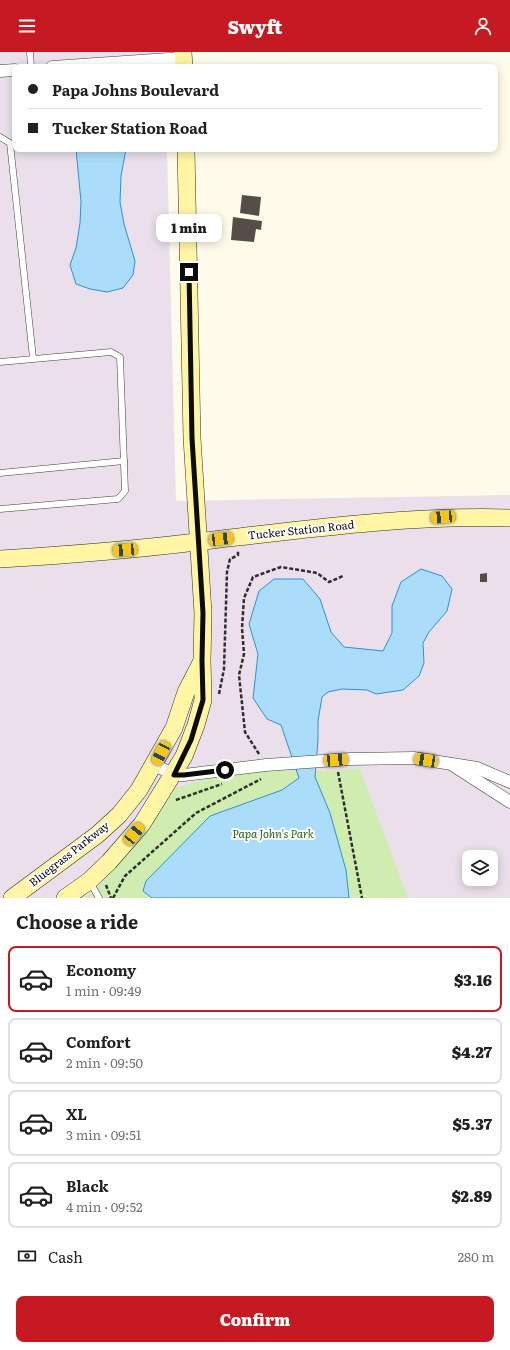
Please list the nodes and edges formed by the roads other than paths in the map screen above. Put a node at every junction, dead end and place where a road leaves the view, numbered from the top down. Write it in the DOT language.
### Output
graph roads {
  1 [pos="30,52"];
  2 [pos="184,59"];
  3 [pos="31,64"];
  4 [pos="102,64"];
  5 [pos="12,70"];
  6 [pos="0,71"];
  7 [pos="0,138"];
  8 [pos="186,152"];
  9 [pos="32,358"];
  10 [pos="0,362"];
  11 [pos="124,461"];
  12 [pos="0,473"];
  13 [pos="0,510"];
  14 [pos="510,518"];
  15 [pos="198,542"];
  16 [pos="0,560"];
  17 [pos="202,660"];
  18 [pos="451,764"];
  19 [pos="155,765"];
  20 [pos="174,775"];
  21 [pos="510,782"];
  22 [pos="510,802"];
  23 [pos="97,881"];
  24 [pos="12,898"];
  25 [pos="65,898"];
  26 [pos="99,898"];
  1 -- 3 [label="lane"];
  2 -- 4 [label="street"];
  5 -- 6 [label="street"];
  7 -- 9 [label="lane"];
  8 -- 15 [label="street"];
  9 -- 10 [label="lane"];
  9 -- 11 [label="lane"];
  11 -- 12 [label="lane"];
  11 -- 13 [label="lane"];
  14 -- 15 [label="street, Tucker Station Road"];
  15 -- 16 [label="street"];
  15 -- 17 [label="street, Bluegrass Parkway"];
  17 -- 19 [label="street, Bluegrass Parkway"];
  17 -- 20 [label="street, Bluegrass Parkway"];
  18 -- 20 [label="street"];
  18 -- 21 [label="street"];
  18 -- 22 [label="street"];
  19 -- 20 [label="street"];
  19 -- 24 [label="street, Bluegrass Parkway"];
  20 -- 23 [label="street, Bluegrass Parkway"];
  23 -- 25 [label="street, Bluegrass Parkway"];
  23 -- 26 [label="lane"];
}
